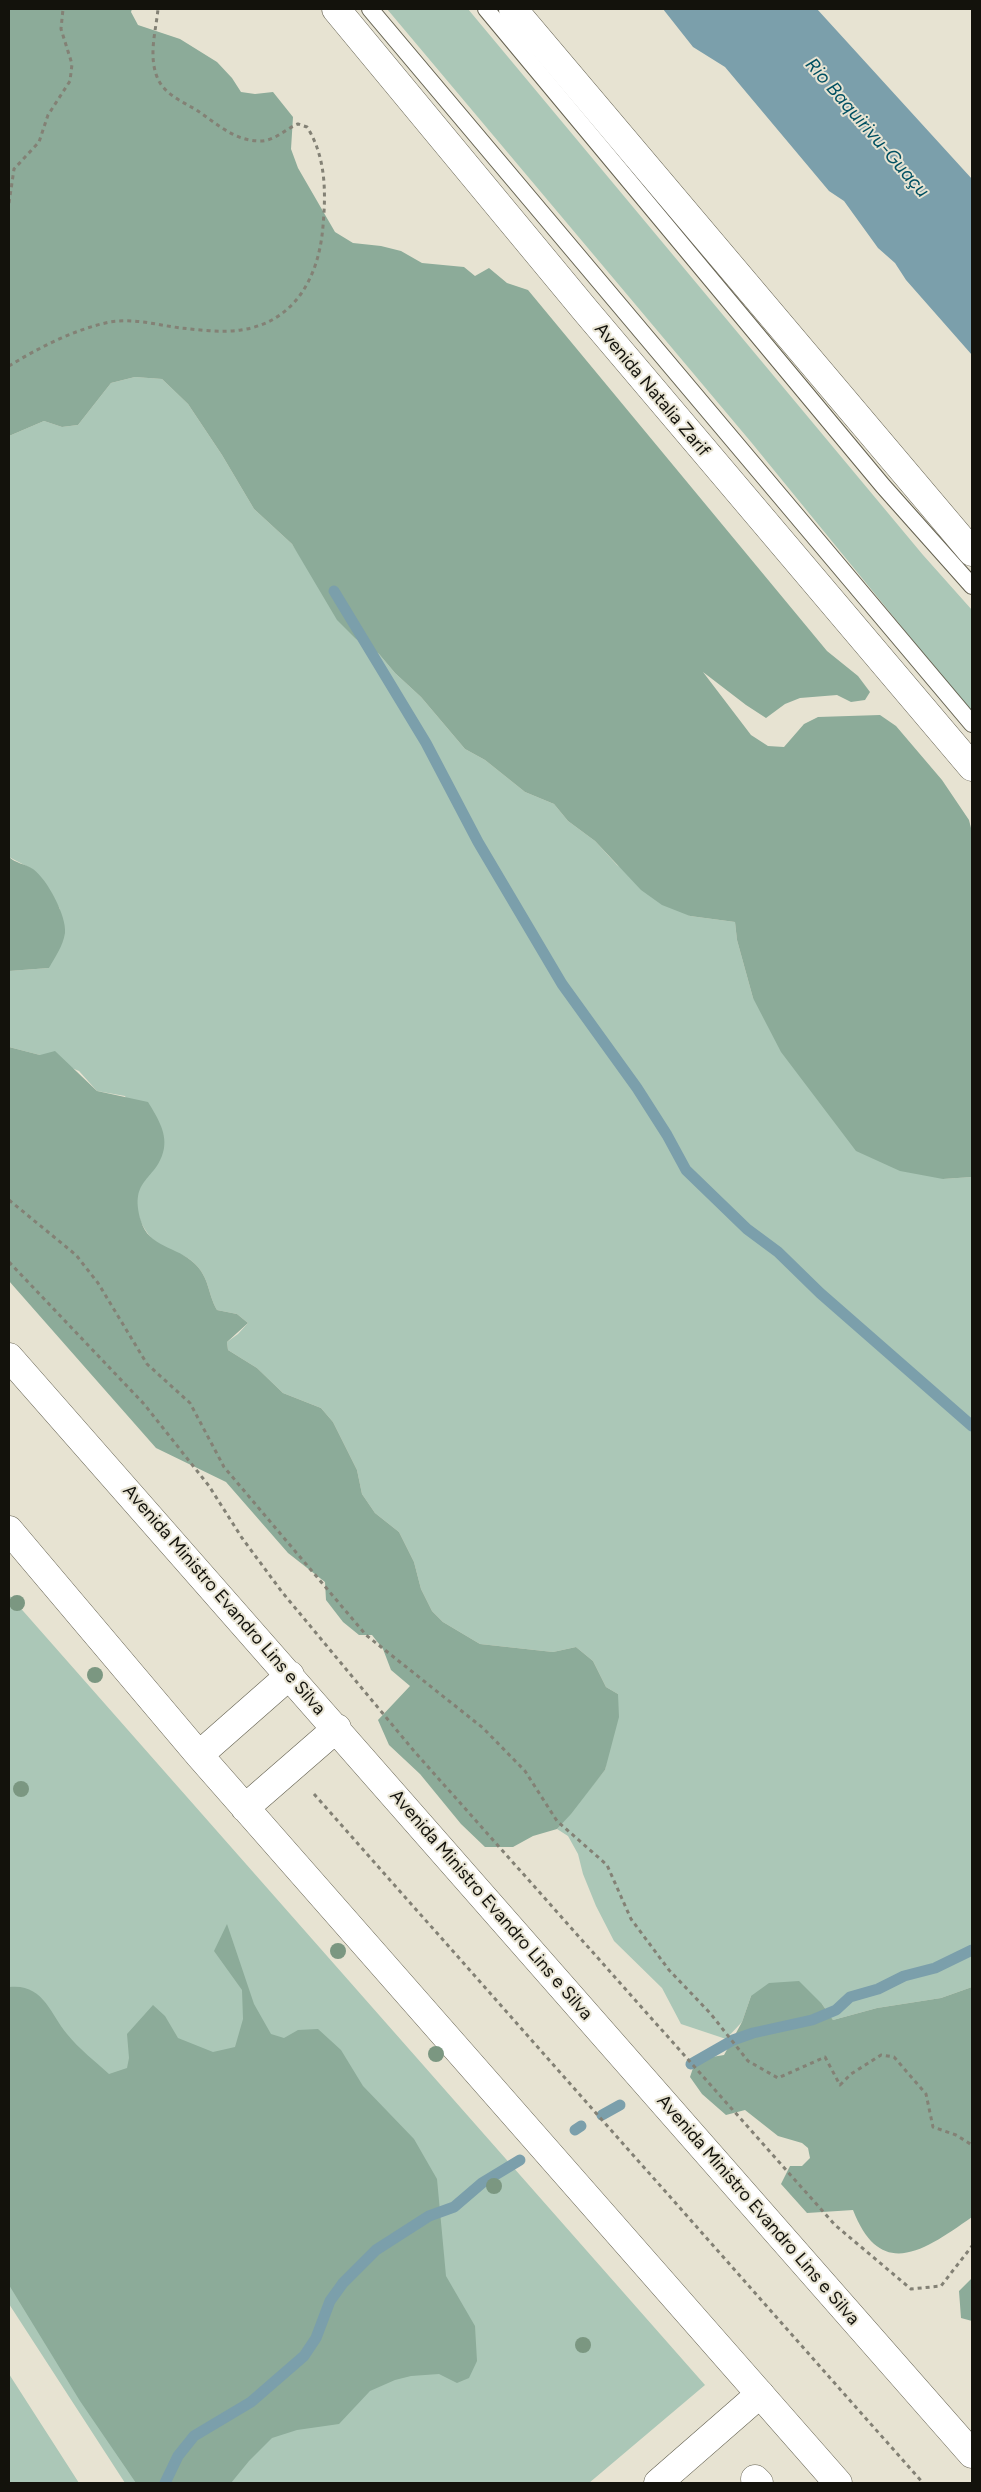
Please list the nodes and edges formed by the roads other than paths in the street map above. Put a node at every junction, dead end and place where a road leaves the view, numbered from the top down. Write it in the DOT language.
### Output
graph roads {
  1 [pos="336,9"];
  2 [pos="370,9"];
  3 [pos="486,9"];
  4 [pos="513,9"];
  5 [pos="972,552"];
  6 [pos="972,586"];
  7 [pos="972,724"];
  8 [pos="972,767"];
  9 [pos="9,1357"];
  10 [pos="9,1530"];
  11 [pos="290,1675"];
  12 [pos="336,1728"];
  13 [pos="199,1756"];
  14 [pos="245,1808"];
  15 [pos="760,2394"];
  16 [pos="972,2454"];
  17 [pos="658,2483"];
  18 [pos="838,2483"];
  1 -- 8 [label="street, Avenida Natalia Zarif"];
  2 -- 7 [label="lane"];
  3 -- 6 [label="lane"];
  4 -- 5 [label="street"];
  9 -- 11 [label="street, Avenida Ministro Evandro Lins e Silva"];
  10 -- 13 [label="street"];
  11 -- 12 [label="street, Avenida Ministro Evandro Lins e Silva"];
  11 -- 13 [label="street"];
  12 -- 14 [label="street"];
  12 -- 16 [label="street, Avenida Ministro Evandro Lins e Silva"];
  13 -- 14 [label="street"];
  14 -- 15 [label="street"];
  15 -- 17 [label="street"];
  15 -- 18 [label="street"];
}
